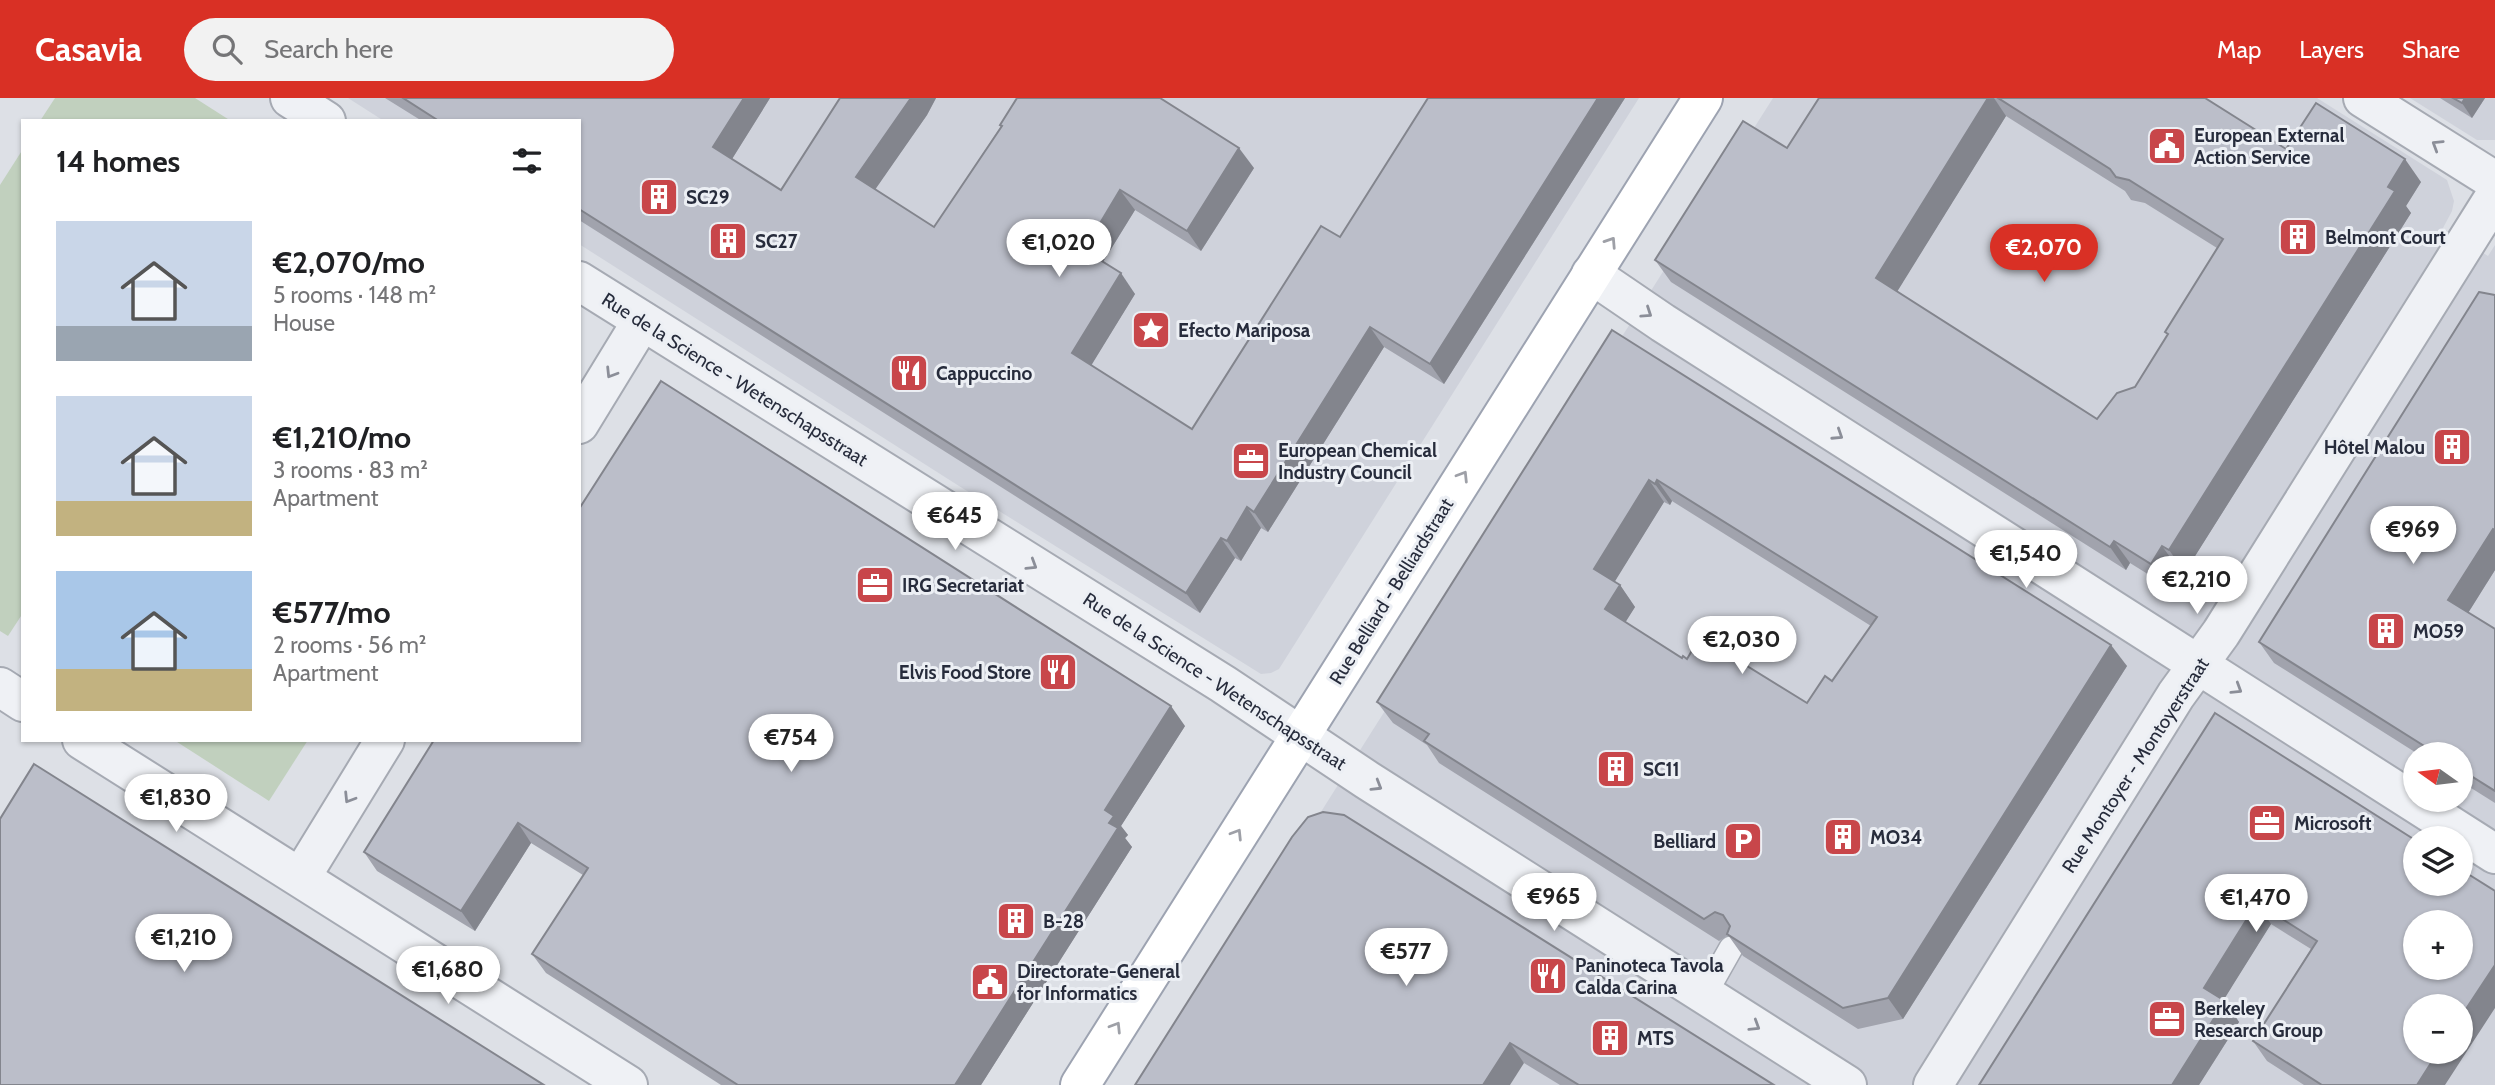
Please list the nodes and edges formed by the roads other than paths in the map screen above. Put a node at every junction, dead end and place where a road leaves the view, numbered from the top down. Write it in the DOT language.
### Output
graph roads {
  1 [pos="290,98"];
  2 [pos="1703,98"];
  3 [pos="2363,98"];
  4 [pos="323,119"];
  5 [pos="2495,181"];
  6 [pos="2495,197"];
  7 [pos="1591,274"];
  8 [pos="581,282"];
  9 [pos="642,321"];
  10 [pos="581,421"];
  11 [pos="2199,664"];
  12 [pos="1300,735"];
  13 [pos="85,742"];
  14 [pos="383,742"];
  15 [pos="2495,854"];
  16 [pos="301,877"];
  17 [pos="1731,948"];
  18 [pos="1705,994"];
  19 [pos="628,1085"];
  20 [pos="1080,1085"];
  21 [pos="1847,1085"];
  22 [pos="1933,1085"];
  1 -- 4 [label="street"];
  7 -- 2 [label="main road, Rue Belliard - Belliardstraat, one-way"];
  5 -- 3 [label="street, one-way"];
  6 -- 11 [label="street, Rue Montoyer - Montoyerstraat"];
  7 -- 11 [label="street, one-way"];
  12 -- 7 [label="main road, Rue Belliard - Belliardstraat, one-way"];
  8 -- 9 [label="street, Rue de la Science - Wetenschapsstraat"];
  9 -- 10 [label="street, one-way"];
  9 -- 12 [label="street, Rue de la Science - Wetenschapsstraat, one-way"];
  11 -- 15 [label="street, one-way"];
  11 -- 22 [label="street, Rue Montoyer - Montoyerstraat"];
  12 -- 18 [label="street, Rue de la Science - Wetenschapsstraat, one-way"];
  20 -- 12 [label="main road, Rue Belliard - Belliardstraat, one-way"];
  13 -- 16 [label="street"];
  14 -- 16 [label="street, one-way"];
  16 -- 19 [label="street"];
  17 -- 18 [label="lane"];
  18 -- 21 [label="street, Rue de la Science - Wetenschapsstraat, one-way"];
}
